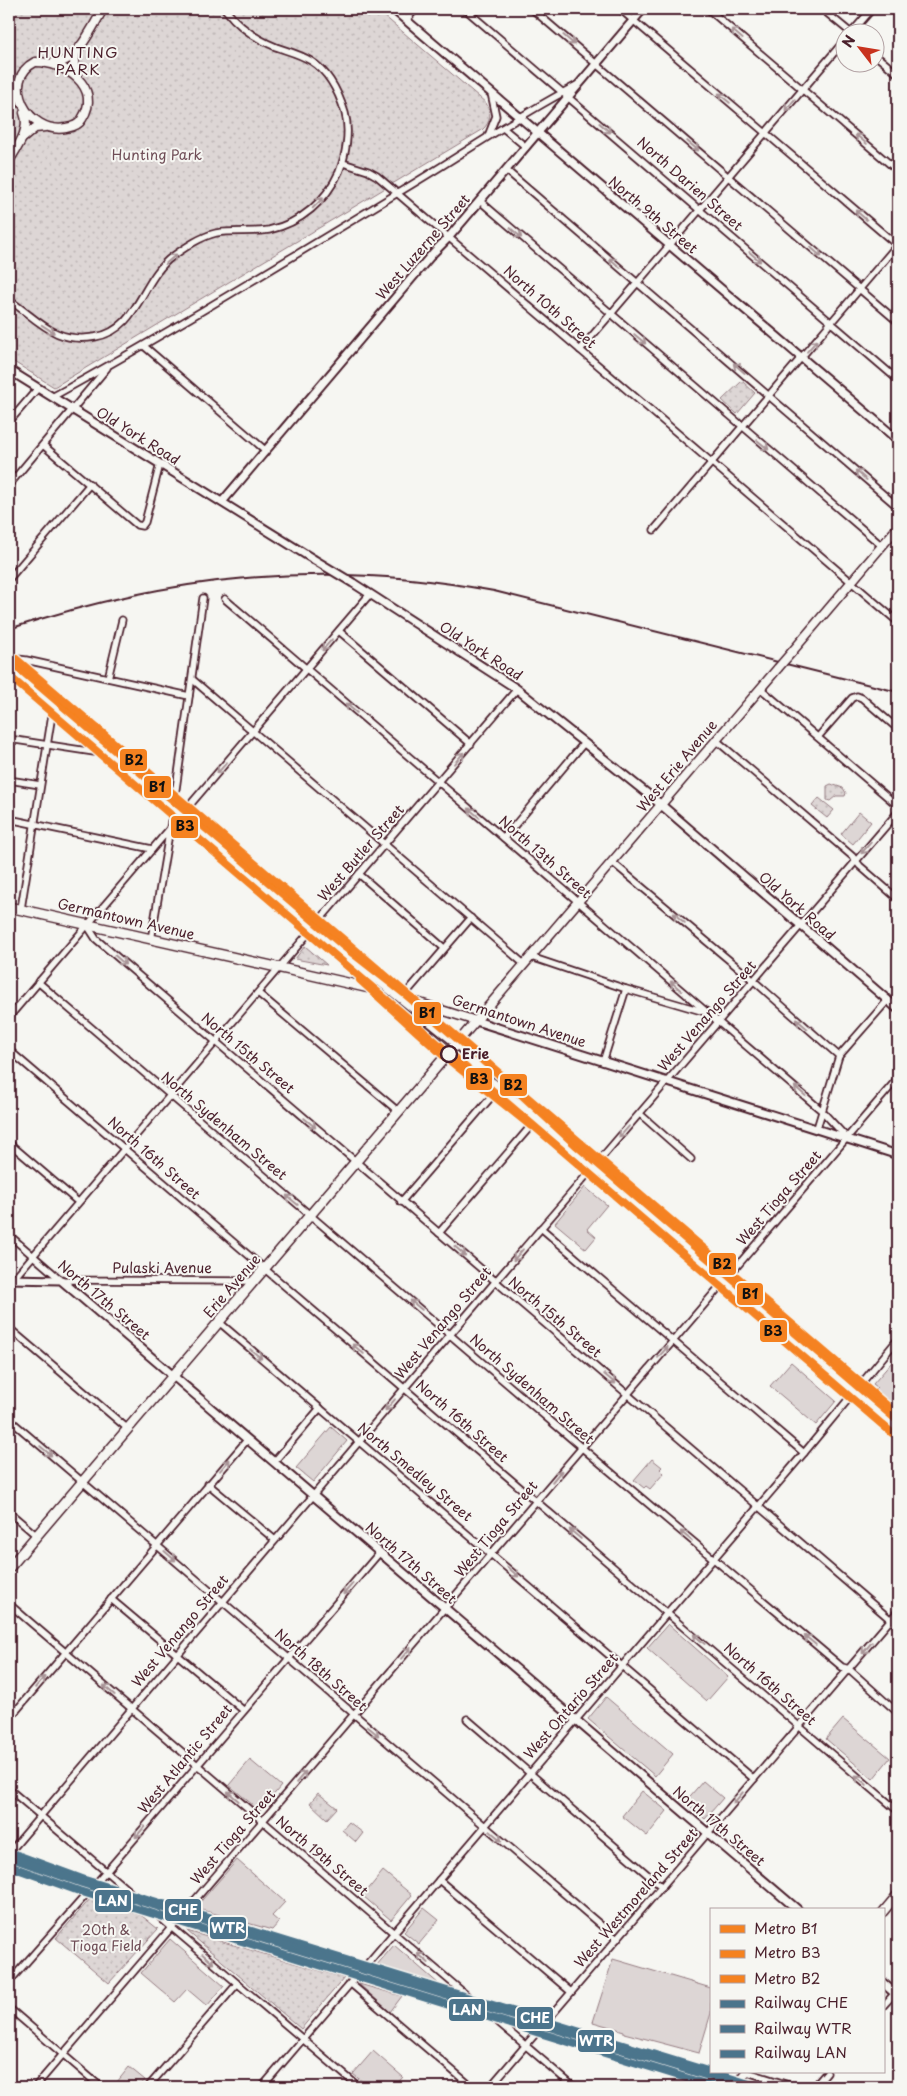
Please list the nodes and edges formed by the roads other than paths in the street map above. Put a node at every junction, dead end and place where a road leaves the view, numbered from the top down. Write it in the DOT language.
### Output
graph roads {
  1 [pos="103,9"];
  2 [pos="225,9"];
  3 [pos="393,9"];
  4 [pos="416,9"];
  5 [pos="465,9"];
  6 [pos="532,9"];
  7 [pos="620,9"];
  8 [pos="643,9"];
  9 [pos="708,9"];
  10 [pos="822,9"];
  11 [pos="872,9"];
  12 [pos="406,20"];
  13 [pos="633,20"];
  14 [pos="838,22"];
  15 [pos="860,22"];
  16 [pos="76,52"];
  17 [pos="834,53"];
  18 [pos="884,62"];
  19 [pos="52,63"];
  20 [pos="596,64"];
  21 [pos="898,74"];
  22 [pos="79,79"];
  23 [pos="803,90"];
  24 [pos="491,93"];
  25 [pos="566,94"];
  26 [pos="24,113"];
  27 [pos="520,118"];
  28 [pos="47,127"];
  29 [pos="503,128"];
  30 [pos="537,133"];
  31 [pos="766,133"];
  32 [pos="487,138"];
  33 [pos="22,140"];
  34 [pos="526,147"];
  35 [pos="9,161"];
  36 [pos="343,163"];
  37 [pos="506,170"];
  38 [pos="898,170"];
  39 [pos="729,177"];
  40 [pos="398,194"];
  41 [pos="480,201"];
  42 [pos="700,210"];
  43 [pos="449,237"];
  44 [pos="898,245"];
  45 [pos="670,246"];
  46 [pos="638,282"];
  47 [pos="860,289"];
  48 [pos="9,300"];
  49 [pos="611,314"];
  50 [pos="832,322"];
  51 [pos="898,322"];
  52 [pos="144,346"];
  53 [pos="580,350"];
  54 [pos="801,358"];
  55 [pos="112,363"];
  56 [pos="9,370"];
  57 [pos="898,380"];
  58 [pos="38,388"];
  59 [pos="770,395"];
  60 [pos="52,397"];
  61 [pos="72,410"];
  62 [pos="9,422"];
  63 [pos="742,427"];
  64 [pos="898,440"];
  65 [pos="43,445"];
  66 [pos="265,450"];
  67 [pos="712,463"];
  68 [pos="160,464"];
  69 [pos="9,484"];
  70 [pos="90,484"];
  71 [pos="222,502"];
  72 [pos="898,506"];
  73 [pos="898,527"];
  74 [pos="654,530"];
  75 [pos="882,546"];
  76 [pos="9,579"];
  77 [pos="851,582"];
  78 [pos="370,594"];
  79 [pos="203,598"];
  80 [pos="225,599"];
  81 [pos="122,620"];
  82 [pos="898,622"];
  83 [pos="339,631"];
  84 [pos="9,662"];
  85 [pos="9,670"];
  86 [pos="306,670"];
  87 [pos="108,678"];
  88 [pos="192,679"];
  89 [pos="760,688"];
  90 [pos="517,690"];
  91 [pos="189,696"];
  92 [pos="53,708"];
  93 [pos="898,729"];
  94 [pos="253,731"];
  95 [pos="818,737"];
  96 [pos="9,739"];
  97 [pos="716,740"];
  98 [pos="584,743"];
  99 [pos="471,744"];
  100 [pos="46,745"];
  101 [pos="107,754"];
  102 [pos="9,780"];
  103 [pos="438,782"];
  104 [pos="40,785"];
  105 [pos="661,805"];
  106 [pos="898,806"];
  107 [pos="898,812"];
  108 [pos="177,813"];
  109 [pos="9,819"];
  110 [pos="34,823"];
  111 [pos="169,829"];
  112 [pos="504,838"];
  113 [pos="384,844"];
  114 [pos="152,849"];
  115 [pos="856,861"];
  116 [pos="612,862"];
  117 [pos="359,874"];
  118 [pos="898,899"];
  119 [pos="578,902"];
  120 [pos="9,907"];
  121 [pos="20,910"];
  122 [pos="471,918"];
  123 [pos="87,925"];
  124 [pos="801,926"];
  125 [pos="313,928"];
  126 [pos="151,940"];
  127 [pos="444,948"];
  128 [pos="342,951"];
  129 [pos="530,957"];
  130 [pos="524,964"];
  131 [pos="280,967"];
  132 [pos="754,981"];
  133 [pos="38,982"];
  134 [pos="375,989"];
  135 [pos="626,989"];
  136 [pos="258,993"];
  137 [pos="402,998"];
  138 [pos="888,1000"];
  139 [pos="898,1009"];
  140 [pos="707,1013"];
  141 [pos="9,1017"];
  142 [pos="476,1021"];
  143 [pos="719,1022"];
  144 [pos="215,1042"];
  145 [pos="457,1043"];
  146 [pos="9,1050"];
  147 [pos="449,1053"];
  148 [pos="839,1056"];
  149 [pos="603,1062"];
  150 [pos="898,1078"];
  151 [pos="666,1082"];
  152 [pos="499,1088"];
  153 [pos="169,1096"];
  154 [pos="821,1110"];
  155 [pos="398,1112"];
  156 [pos="640,1114"];
  157 [pos="536,1120"];
  158 [pos="817,1128"];
  159 [pos="847,1138"];
  160 [pos="9,1143"];
  161 [pos="124,1149"];
  162 [pos="898,1155"];
  163 [pos="691,1159"];
  164 [pos="356,1162"];
  165 [pos="593,1168"];
  166 [pos="78,1202"];
  167 [pos="401,1202"];
  168 [pos="310,1215"];
  169 [pos="541,1228"];
  170 [pos="439,1233"];
  171 [pos="9,1235"];
  172 [pos="33,1255"];
  173 [pos="264,1269"];
  174 [pos="61,1280"];
  175 [pos="10,1281"];
  176 [pos="254,1281"];
  177 [pos="724,1281"];
  178 [pos="494,1282"];
  179 [pos="219,1322"];
  180 [pos="9,1328"];
  181 [pos="451,1335"];
  182 [pos="898,1339"];
  183 [pos="673,1341"];
  184 [pos="174,1375"];
  185 [pos="404,1388"];
  186 [pos="627,1393"];
  187 [pos="853,1394"];
  188 [pos="320,1408"];
  189 [pos="9,1420"];
  190 [pos="128,1428"];
  191 [pos="898,1431"];
  192 [pos="247,1440"];
  193 [pos="360,1441"];
  194 [pos="581,1447"];
  195 [pos="804,1453"];
  196 [pos="274,1462"];
  197 [pos="83,1482"];
  198 [pos="208,1484"];
  199 [pos="313,1495"];
  200 [pos="536,1501"];
  201 [pos="758,1506"];
  202 [pos="9,1512"];
  203 [pos="37,1536"];
  204 [pos="275,1540"];
  205 [pos="157,1545"];
  206 [pos="380,1552"];
  207 [pos="492,1553"];
  208 [pos="714,1559"];
  209 [pos="9,1568"];
  210 [pos="111,1599"];
  211 [pos="222,1601"];
  212 [pos="9,1604"];
  213 [pos="444,1608"];
  214 [pos="898,1611"];
  215 [pos="668,1612"];
  216 [pos="891,1619"];
  217 [pos="898,1626"];
  218 [pos="66,1652"];
  219 [pos="177,1654"];
  220 [pos="288,1658"];
  221 [pos="622,1666"];
  222 [pos="849,1669"];
  223 [pos="131,1709"];
  224 [pos="243,1710"];
  225 [pos="898,1713"];
  226 [pos="354,1714"];
  227 [pos="9,1719"];
  228 [pos="467,1719"];
  229 [pos="576,1720"];
  230 [pos="799,1726"];
  231 [pos="197,1765"];
  232 [pos="530,1773"];
  233 [pos="754,1779"];
  234 [pos="9,1788"];
  235 [pos="898,1811"];
  236 [pos="41,1816"];
  237 [pos="263,1821"];
  238 [pos="484,1826"];
  239 [pos="708,1834"];
  240 [pos="9,1853"];
  241 [pos="106,1872"];
  242 [pos="439,1880"];
  243 [pos="662,1887"];
  244 [pos="898,1894"];
  245 [pos="796,1908"];
  246 [pos="884,1911"];
  247 [pos="172,1927"];
  248 [pos="394,1933"];
  249 [pos="617,1939"];
  250 [pos="9,1982"];
  251 [pos="350,1983"];
  252 [pos="237,1984"];
  253 [pos="884,1984"];
  254 [pos="571,1992"];
  255 [pos="896,1994"];
  256 [pos="884,2005"];
  257 [pos="9,2008"];
  258 [pos="303,2040"];
  259 [pos="525,2046"];
  260 [pos="62,2054"];
  261 [pos="745,2074"];
  262 [pos="753,2074"];
  263 [pos="825,2074"];
  264 [pos="570,2086"];
  265 [pos="815,2086"];
  266 [pos="34,2087"];
  267 [pos="101,2087"];
  268 [pos="148,2087"];
  269 [pos="262,2087"];
  270 [pos="359,2087"];
  271 [pos="472,2087"];
  272 [pos="490,2087"];
  273 [pos="734,2087"];
  274 [pos="795,2087"];
  1 -- 16 [label="main road"];
  2 -- 36 [label="street"];
  3 -- 12 [label="street, North 9th Street"];
  4 -- 12 [label="street"];
  5 -- 25 [label="street, North Darien Street"];
  6 -- 20 [label="street, one-way"];
  7 -- 13 [label="street"];
  8 -- 13 [label="street, West Luzerne Street"];
  23 -- 9 [label="street, one-way"];
  10 -- 14 [label="street"];
  11 -- 15 [label="street"];
  12 -- 24 [label="street, North 9th Street"];
  13 -- 20 [label="street, West Luzerne Street"];
  31 -- 13 [label="street, one-way"];
  16 -- 19 [label="main road"];
  16 -- 22 [label="main road"];
  17 -- 23 [label="street"];
  18 -- 21 [label="street"];
  19 -- 22 [label="main road"];
  19 -- 26 [label="main road"];
  20 -- 25 [label="street, West Luzerne Street"];
  20 -- 39 [label="street, one-way"];
  22 -- 28 [label="main road"];
  23 -- 31 [label="street, one-way"];
  38 -- 23 [label="street, one-way"];
  24 -- 27 [label="street, North 9th Street"];
  24 -- 32 [label="street"];
  25 -- 27 [label="street"];
  25 -- 30 [label="street, West Luzerne Street"];
  25 -- 42 [label="street, North Darien Street, one-way"];
  26 -- 28 [label="main road"];
  26 -- 33 [label="main road"];
  27 -- 29 [label="street"];
  27 -- 30 [label="street, North 9th Street"];
  28 -- 33 [label="main road"];
  29 -- 32 [label="street"];
  29 -- 34 [label="street"];
  30 -- 34 [label="street, West Luzerne Street"];
  30 -- 45 [label="street, North 9th Street"];
  31 -- 39 [label="street"];
  44 -- 31 [label="street, one-way"];
  32 -- 40 [label="street"];
  33 -- 35 [label="main road"];
  34 -- 37 [label="street, West Luzerne Street"];
  36 -- 40 [label="street, North 10th Street"];
  48 -- 36 [label="street, one-way"];
  37 -- 41 [label="street, West Luzerne Street"];
  46 -- 37 [label="street, one-way"];
  39 -- 42 [label="street"];
  39 -- 47 [label="street, one-way"];
  40 -- 43 [label="street, North 10th Street"];
  40 -- 52 [label="street"];
  41 -- 43 [label="street, West Luzerne Street"];
  41 -- 49 [label="street, one-way"];
  42 -- 45 [label="street"];
  42 -- 50 [label="street, North Darien Street, one-way"];
  43 -- 53 [label="street, North 10th Street"];
  43 -- 66 [label="street, West Luzerne Street"];
  44 -- 47 [label="street"];
  45 -- 46 [label="street"];
  45 -- 54 [label="street, North 9th Street"];
  46 -- 49 [label="street"];
  59 -- 46 [label="street, one-way"];
  47 -- 50 [label="street"];
  47 -- 51 [label="street"];
  49 -- 53 [label="street"];
  49 -- 63 [label="street, one-way"];
  54 -- 50 [label="street, one-way"];
  50 -- 57 [label="street, North Darien Street"];
  52 -- 55 [label="street"];
  52 -- 66 [label="street"];
  53 -- 67 [label="street, North 10th Street"];
  54 -- 59 [label="street"];
  54 -- 64 [label="street, North 9th Street"];
  55 -- 60 [label="street"];
  55 -- 61 [label="street"];
  56 -- 58 [label="street, Old York Road"];
  58 -- 60 [label="street, Old York Road"];
  58 -- 62 [label="street"];
  59 -- 63 [label="street"];
  72 -- 59 [label="street, one-way"];
  60 -- 61 [label="street, Old York Road"];
  61 -- 65 [label="street"];
  61 -- 68 [label="street, Old York Road"];
  63 -- 67 [label="street"];
  63 -- 75 [label="street, one-way"];
  65 -- 69 [label="street"];
  65 -- 70 [label="street"];
  66 -- 71 [label="street, West Luzerne Street"];
  67 -- 74 [label="street"];
  67 -- 77 [label="street, North 10th Street"];
  68 -- 70 [label="street"];
  68 -- 71 [label="street, Old York Road"];
  70 -- 76 [label="street"];
  71 -- 78 [label="street, Old York Road, bridge"];
  73 -- 75 [label="main road, West Erie Avenue"];
  75 -- 77 [label="main road, West Erie Avenue"];
  77 -- 82 [label="street, North 10th Street"];
  77 -- 89 [label="main road, West Erie Avenue, bridge"];
  78 -- 83 [label="street"];
  78 -- 90 [label="street, Old York Road"];
  79 -- 88 [label="street"];
  80 -- 86 [label="street, North 13th Street"];
  81 -- 87 [label="street"];
  83 -- 86 [label="street, one-way"];
  83 -- 99 [label="street"];
  84 -- 87 [label="street"];
  85 -- 92 [label="main road"];
  86 -- 94 [label="street"];
  103 -- 86 [label="street, North 13th Street, one-way"];
  87 -- 91 [label="street"];
  88 -- 91 [label="street"];
  88 -- 94 [label="street"];
  89 -- 95 [label="street"];
  89 -- 97 [label="main road, West Erie Avenue"];
  90 -- 98 [label="street, Old York Road"];
  90 -- 99 [label="street, West Butler Street"];
  91 -- 108 [label="street"];
  92 -- 100 [label="street"];
  92 -- 101 [label="main road"];
  93 -- 95 [label="street"];
  94 -- 108 [label="street, one-way"];
  94 -- 113 [label="street"];
  95 -- 106 [label="street"];
  96 -- 100 [label="street"];
  97 -- 105 [label="main road, West Erie Avenue"];
  97 -- 115 [label="street"];
  98 -- 105 [label="street, Old York Road"];
  98 -- 112 [label="street"];
  103 -- 99 [label="street, West Butler Street, one-way"];
  100 -- 101 [label="street"];
  100 -- 104 [label="street"];
  101 -- 108 [label="main road"];
  102 -- 104 [label="street"];
  112 -- 103 [label="street, North 13th Street, one-way"];
  103 -- 113 [label="street, West Butler Street"];
  104 -- 110 [label="street"];
  105 -- 116 [label="main road, West Erie Avenue"];
  105 -- 124 [label="street, Old York Road"];
  107 -- 115 [label="street, West Venango Street, one-way"];
  108 -- 111 [label="street"];
  108 -- 111 [label="street"];
  108 -- 125 [label="main road"];
  109 -- 110 [label="street"];
  110 -- 114 [label="street"];
  110 -- 121 [label="street"];
  111 -- 114 [label="street"];
  111 -- 126 [label="street"];
  112 -- 119 [label="street, North 13th Street"];
  113 -- 117 [label="street, West Butler Street"];
  113 -- 122 [label="street"];
  114 -- 123 [label="street"];
  115 -- 118 [label="street"];
  115 -- 124 [label="street, West Venango Street"];
  116 -- 119 [label="main road, West Erie Avenue"];
  132 -- 116 [label="street, one-way"];
  117 -- 125 [label="street, West Butler Street"];
  117 -- 127 [label="street"];
  119 -- 129 [label="main road, West Erie Avenue"];
  140 -- 119 [label="street, North 13th Street, one-way"];
  120 -- 121 [label="main road, Germantown Avenue"];
  121 -- 123 [label="main road, Germantown Avenue"];
  122 -- 127 [label="street"];
  122 -- 130 [label="street"];
  123 -- 126 [label="main road, Germantown Avenue"];
  123 -- 133 [label="street"];
  123 -- 144 [label="street, North 15th Street, one-way"];
  124 -- 132 [label="street, West Venango Street"];
  124 -- 138 [label="street, Old York Road"];
  125 -- 128 [label="main road"];
  125 -- 131 [label="street, West Butler Street"];
  126 -- 131 [label="main road, Germantown Avenue"];
  127 -- 137 [label="street"];
  128 -- 134 [label="main road"];
  128 -- 137 [label="main road"];
  129 -- 130 [label="main road, West Erie Avenue"];
  129 -- 135 [label="street"];
  130 -- 142 [label="main road, West Erie Avenue"];
  131 -- 134 [label="main road, Germantown Avenue"];
  131 -- 136 [label="street, West Butler Street"];
  132 -- 143 [label="street, West Venango Street"];
  148 -- 132 [label="street, one-way"];
  133 -- 141 [label="street"];
  133 -- 153 [label="street, North Sydenham Street"];
  134 -- 137 [label="main road, Germantown Avenue"];
  134 -- 147 [label="main road"];
  135 -- 140 [label="street"];
  135 -- 149 [label="street"];
  136 -- 144 [label="street, West Butler Street"];
  136 -- 155 [label="street"];
  137 -- 142 [label="main road, Germantown Avenue"];
  137 -- 145 [label="main road"];
  138 -- 139 [label="street, Old York Road"];
  138 -- 148 [label="street"];
  140 -- 143 [label="street, North 13th Street"];
  142 -- 145 [label="main road, Erie Avenue"];
  142 -- 149 [label="street, Germantown Avenue"];
  143 -- 151 [label="street, West Venango Street"];
  154 -- 143 [label="street, North 13th Street, one-way"];
  144 -- 153 [label="street, West Butler Street"];
  144 -- 164 [label="street, North 15th Street, one-way"];
  145 -- 147 [label="main road, Erie Avenue"];
  145 -- 152 [label="main road"];
  146 -- 161 [label="street, North 16th Street"];
  147 -- 152 [label="main road"];
  147 -- 155 [label="main road, Erie Avenue"];
  148 -- 154 [label="street"];
  149 -- 151 [label="street, Germantown Avenue"];
  150 -- 159 [label="street, West Tioga Street"];
  151 -- 156 [label="street, West Venango Street"];
  151 -- 158 [label="street, Germantown Avenue"];
  152 -- 157 [label="main road"];
  152 -- 167 [label="street"];
  153 -- 161 [label="street, West Butler Street"];
  168 -- 153 [label="street, North Sydenham Street, one-way"];
  154 -- 158 [label="street"];
  154 -- 159 [label="street, North 13th Street"];
  155 -- 164 [label="main road, Erie Avenue"];
  156 -- 163 [label="street"];
  156 -- 165 [label="street, West Venango Street, one-way"];
  157 -- 165 [label="main road"];
  157 -- 170 [label="street"];
  158 -- 159 [label="street, Germantown Avenue"];
  159 -- 162 [label="street, Germantown Avenue"];
  159 -- 177 [label="street, West Tioga Street"];
  160 -- 166 [label="street"];
  161 -- 166 [label="street, West Butler Street"];
  161 -- 173 [label="street, North 16th Street"];
  164 -- 167 [label="street, North 15th Street"];
  164 -- 168 [label="main road, Erie Avenue"];
  165 -- 169 [label="street, West Venango Street"];
  165 -- 177 [label="main road"];
  166 -- 172 [label="street, West Butler Street"];
  167 -- 170 [label="street, North 15th Street"];
  168 -- 173 [label="main road, Erie Avenue"];
  181 -- 168 [label="street, North Sydenham Street, one-way"];
  169 -- 178 [label="street, West Venango Street, one-way"];
  169 -- 183 [label="street"];
  170 -- 178 [label="street, North 15th Street, one-way"];
  171 -- 172 [label="street, North 17th Street"];
  172 -- 174 [label="street, North 17th Street"];
  172 -- 175 [label="street, West Butler Street"];
  173 -- 176 [label="main road, Erie Avenue"];
  185 -- 173 [label="street, North 16th Street, one-way"];
  174 -- 175 [label="street, Pulaski Avenue"];
  174 -- 176 [label="street, Pulaski Avenue"];
  174 -- 184 [label="street, North 17th Street"];
  176 -- 179 [label="main road, Erie Avenue"];
  177 -- 183 [label="street, West Tioga Street"];
  177 -- 187 [label="main road"];
  178 -- 181 [label="street, West Venango Street"];
  178 -- 186 [label="street, North 15th Street, one-way"];
  179 -- 184 [label="main road, Erie Avenue"];
  179 -- 188 [label="street, North Smedley Street, one-way"];
  180 -- 190 [label="street"];
  181 -- 185 [label="street, West Venango Street"];
  181 -- 194 [label="street, North Sydenham Street"];
  182 -- 187 [label="street, West Ontario Street"];
  186 -- 183 [label="street, West Tioga Street, one-way"];
  183 -- 195 [label="street"];
  184 -- 190 [label="main road, Erie Avenue"];
  184 -- 192 [label="street, North 17th Street"];
  185 -- 193 [label="street, West Venango Street, one-way"];
  185 -- 200 [label="street, North 16th Street"];
  186 -- 194 [label="street, West Tioga Street"];
  186 -- 201 [label="street, North 15th Street"];
  187 -- 191 [label="main road"];
  187 -- 195 [label="street, West Ontario Street"];
  188 -- 193 [label="street, North Smedley Street"];
  188 -- 196 [label="street"];
  189 -- 197 [label="street, North 18th Street, one-way"];
  190 -- 197 [label="main road, Erie Avenue"];
  192 -- 196 [label="street, North 17th Street"];
  198 -- 192 [label="street, one-way"];
  193 -- 199 [label="street, West Venango Street"];
  193 -- 207 [label="street, North Smedley Street"];
  200 -- 194 [label="street, West Tioga Street, one-way"];
  208 -- 194 [label="street, North Sydenham Street, one-way"];
  195 -- 201 [label="street, West Ontario Street"];
  196 -- 199 [label="street, North 17th Street"];
  197 -- 203 [label="main road, Erie Avenue"];
  197 -- 205 [label="street, North 18th Street"];
  198 -- 204 [label="street"];
  198 -- 205 [label="street"];
  199 -- 204 [label="street, West Venango Street"];
  199 -- 206 [label="street, North 17th Street"];
  200 -- 207 [label="street, West Tioga Street"];
  215 -- 200 [label="street, North 16th Street, one-way"];
  201 -- 208 [label="street, West Ontario Street"];
  201 -- 216 [label="street, North 15th Street"];
  202 -- 203 [label="street"];
  203 -- 209 [label="main road, Erie Avenue"];
  204 -- 211 [label="street, West Venango Street"];
  205 -- 210 [label="street"];
  205 -- 211 [label="street, North 18th Street, one-way"];
  206 -- 213 [label="street, North 17th Street"];
  206 -- 220 [label="street, West Atlantic Street, one-way"];
  207 -- 213 [label="street, West Tioga Street"];
  207 -- 221 [label="street, North Smedley Street, one-way"];
  208 -- 215 [label="street, West Ontario Street"];
  222 -- 208 [label="street, North Sydenham Street, one-way"];
  210 -- 218 [label="street"];
  210 -- 219 [label="street"];
  211 -- 219 [label="street, West Venango Street"];
  211 -- 220 [label="street, North 18th Street"];
  212 -- 218 [label="street, North 19th Street"];
  226 -- 213 [label="street, West Tioga Street, one-way"];
  213 -- 229 [label="street, North 17th Street"];
  214 -- 216 [label="street, West Westmoreland Street"];
  215 -- 221 [label="street, West Ontario Street"];
  230 -- 215 [label="street, North 16th Street, one-way"];
  216 -- 217 [label="street, North 15th Street"];
  216 -- 222 [label="street, West Westmoreland Street, one-way"];
  223 -- 218 [label="street, North 19th Street, one-way"];
  227 -- 218 [label="street, one-way"];
  219 -- 223 [label="street, West Venango Street"];
  219 -- 224 [label="street"];
  220 -- 224 [label="street, West Atlantic Street"];
  220 -- 226 [label="street, North 18th Street"];
  221 -- 229 [label="street, West Ontario Street"];
  221 -- 233 [label="street, North Smedley Street"];
  222 -- 225 [label="street, North Sydenham Street"];
  222 -- 230 [label="street, West Westmoreland Street"];
  223 -- 231 [label="street, North 19th Street"];
  223 -- 236 [label="street, West Venango Street"];
  224 -- 231 [label="street, West Atlantic Street"];
  237 -- 226 [label="street, West Tioga Street, one-way"];
  226 -- 238 [label="street, North 18th Street, one-way"];
  228 -- 232 [label="street"];
  229 -- 232 [label="street, West Ontario Street"];
  229 -- 239 [label="street, North 17th Street"];
  230 -- 233 [label="street, West Westmoreland Street"];
  235 -- 230 [label="street, North 16th Street, one-way"];
  237 -- 231 [label="street, North 19th Street, one-way"];
  231 -- 241 [label="street, West Atlantic Street, one-way"];
  232 -- 238 [label="street, West Ontario Street"];
  232 -- 243 [label="street"];
  233 -- 239 [label="street, West Westmoreland Street, one-way"];
  234 -- 236 [label="street"];
  236 -- 240 [label="street, West Venango Street"];
  236 -- 241 [label="street"];
  237 -- 247 [label="street, West Tioga Street"];
  237 -- 248 [label="street, North 19th Street"];
  238 -- 242 [label="street, West Ontario Street"];
  238 -- 249 [label="street, North 18th Street, one-way"];
  239 -- 243 [label="street, West Westmoreland Street"];
  239 -- 245 [label="street, North 17th Street"];
  241 -- 247 [label="street"];
  241 -- 250 [label="street, West Atlantic Street"];
  242 -- 248 [label="street, West Ontario Street"];
  242 -- 254 [label="street"];
  243 -- 249 [label="street, West Westmoreland Street"];
  244 -- 246 [label="main road"];
  247 -- 252 [label="street, one-way"];
  247 -- 260 [label="street, West Tioga Street"];
  248 -- 251 [label="street, West Ontario Street"];
  259 -- 248 [label="street, North 19th Street, one-way"];
  249 -- 254 [label="street, West Westmoreland Street"];
  251 -- 258 [label="street, West Ontario Street"];
  251 -- 271 [label="street"];
  252 -- 258 [label="street"];
  252 -- 268 [label="street"];
  253 -- 255 [label="street"];
  254 -- 259 [label="street, West Westmoreland Street"];
  255 -- 256 [label="street"];
  257 -- 260 [label="street"];
  258 -- 269 [label="street, West Ontario Street"];
  258 -- 270 [label="street"];
  259 -- 264 [label="street, North 19th Street"];
  259 -- 272 [label="street, West Westmoreland Street"];
  260 -- 266 [label="street, West Tioga Street"];
  260 -- 267 [label="street"];
  261 -- 273 [label="main road"];
  262 -- 274 [label="street"];
  263 -- 265 [label="street"];
}
